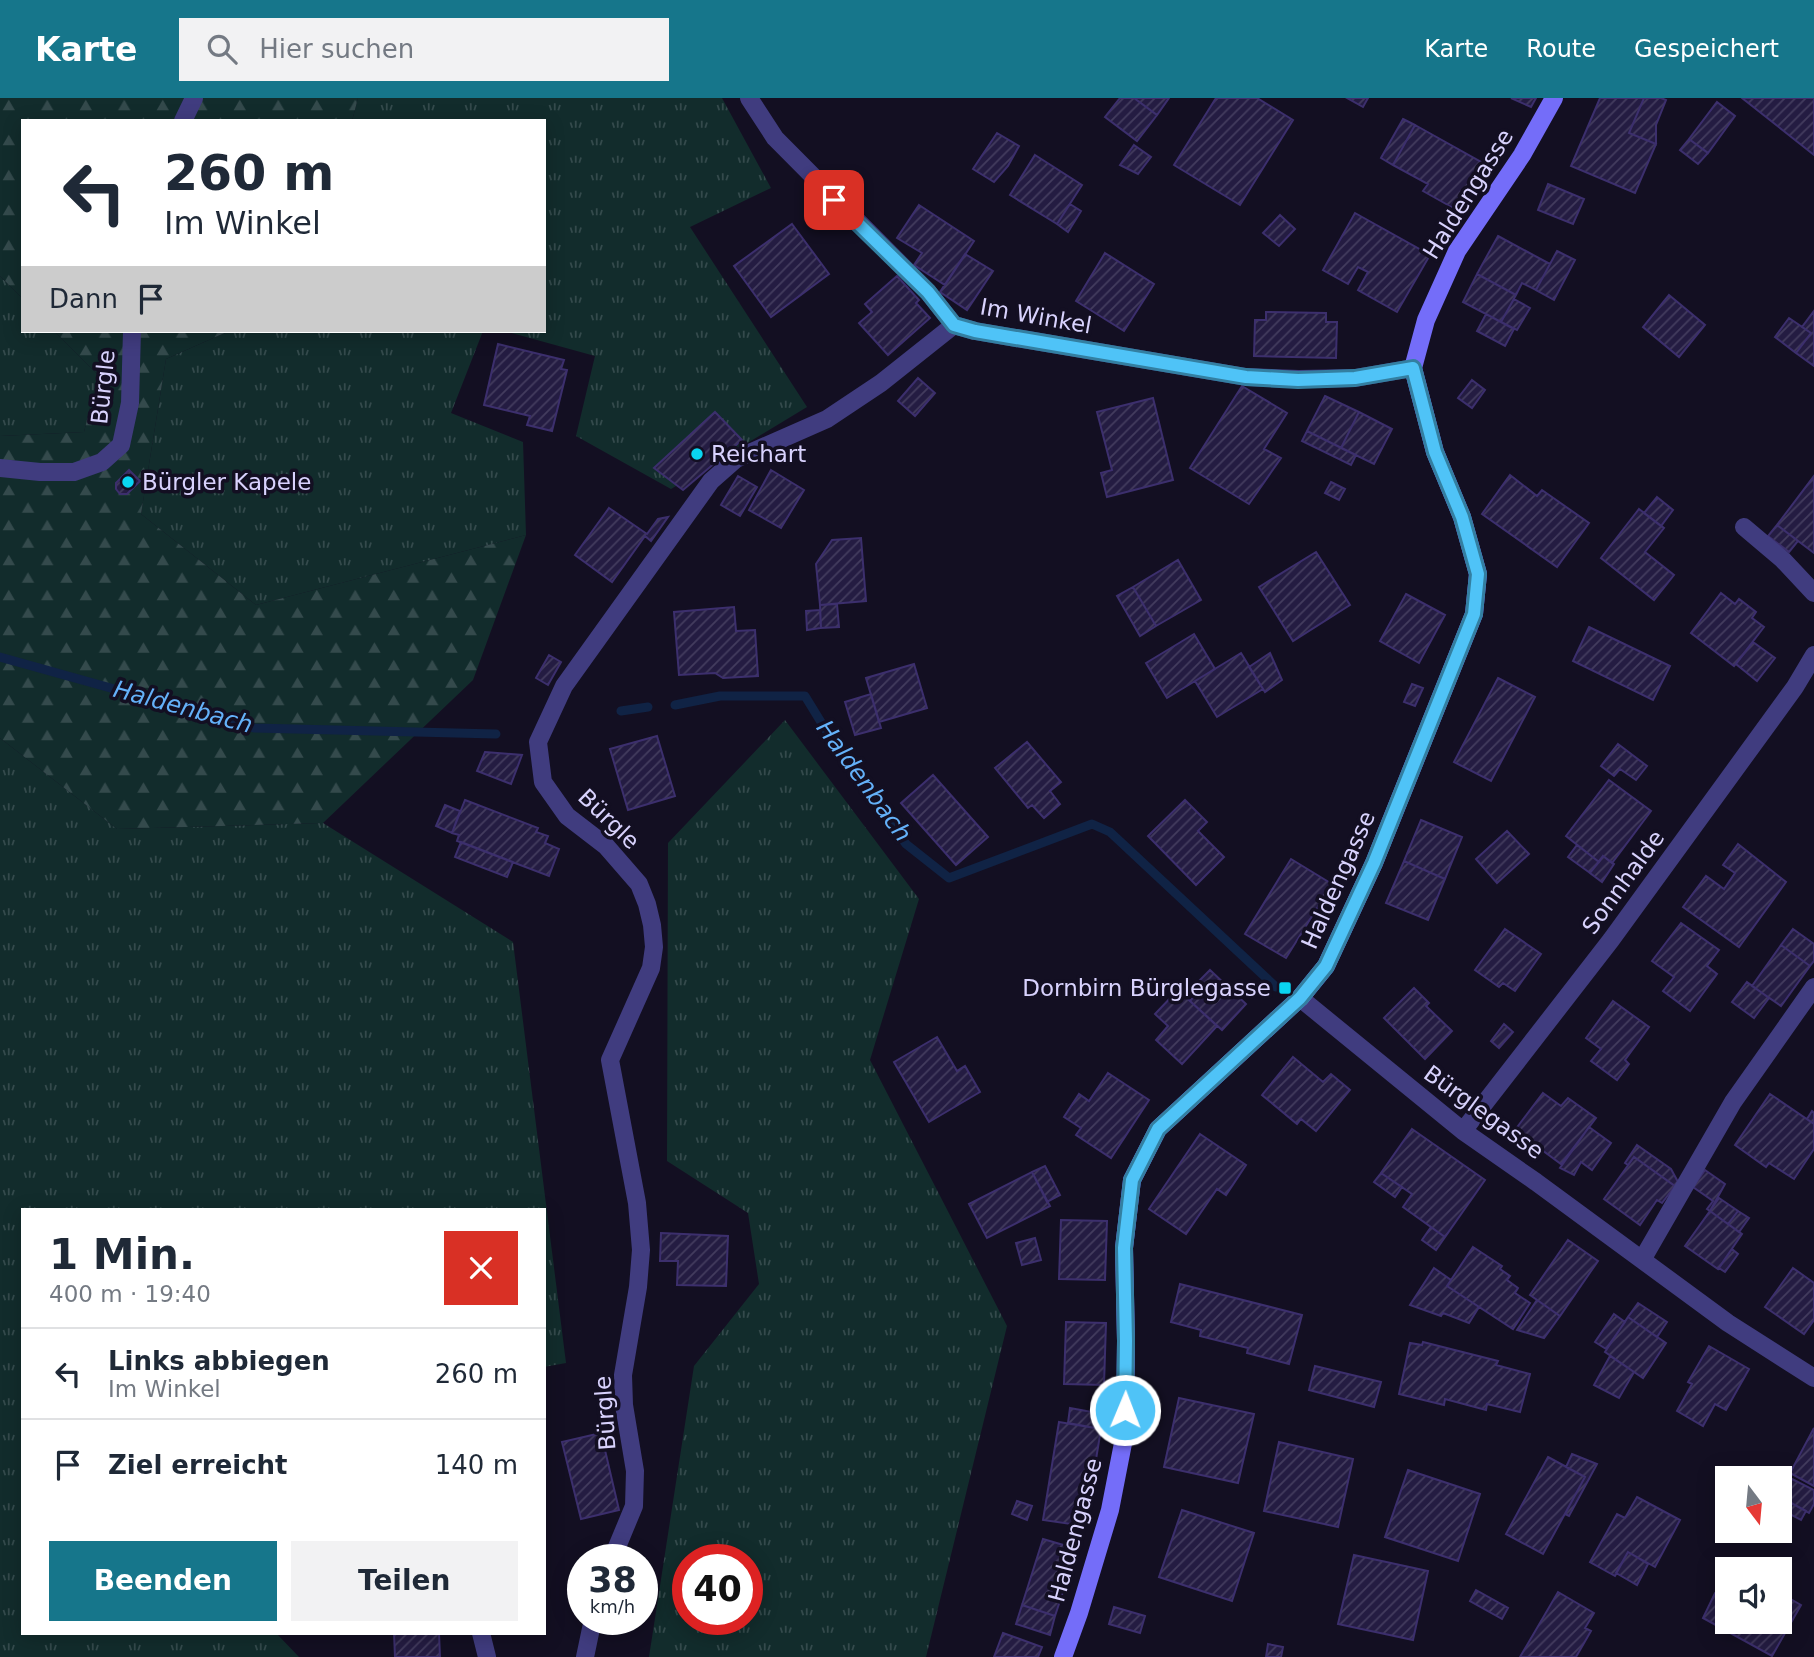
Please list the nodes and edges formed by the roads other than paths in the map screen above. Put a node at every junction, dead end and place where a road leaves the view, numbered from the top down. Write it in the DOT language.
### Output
graph roads {
  1 [pos="194,98"];
  2 [pos="749,98"];
  3 [pos="1553,98"];
  4 [pos="184,119"];
  5 [pos="954,325"];
  6 [pos="132,333"];
  7 [pos="1413,368"];
  8 [pos="0,468"];
  9 [pos="1744,527"];
  10 [pos="1814,593"];
  11 [pos="1814,655"];
  12 [pos="1814,987"];
  13 [pos="1300,998"];
  14 [pos="1463,1131"];
  15 [pos="1642,1260"];
  16 [pos="1813,1376"];
  17 [pos="618,1544"];
  18 [pos="482,1635"];
  19 [pos="589,1635"];
  20 [pos="487,1657"];
  21 [pos="584,1657"];
  22 [pos="1063,1657"];
  1 -- 4 [label="street"];
  2 -- 5 [label="street, Im Winkel"];
  3 -- 7 [label="street, Haldengasse"];
  5 -- 7 [label="street, Im Winkel"];
  5 -- 17 [label="street, Bürgle"];
  6 -- 8 [label="street, Bürgle"];
  7 -- 13 [label="street, Haldengasse"];
  9 -- 10 [label="street"];
  11 -- 14 [label="street, Sonnhalde"];
  12 -- 15 [label="street"];
  13 -- 14 [label="street, Bürglegasse"];
  13 -- 22 [label="street, Haldengasse"];
  14 -- 15 [label="street, Bürglegasse"];
  15 -- 16 [label="street, Bürglegasse"];
  18 -- 20 [label="street"];
  19 -- 21 [label="street"];
}
